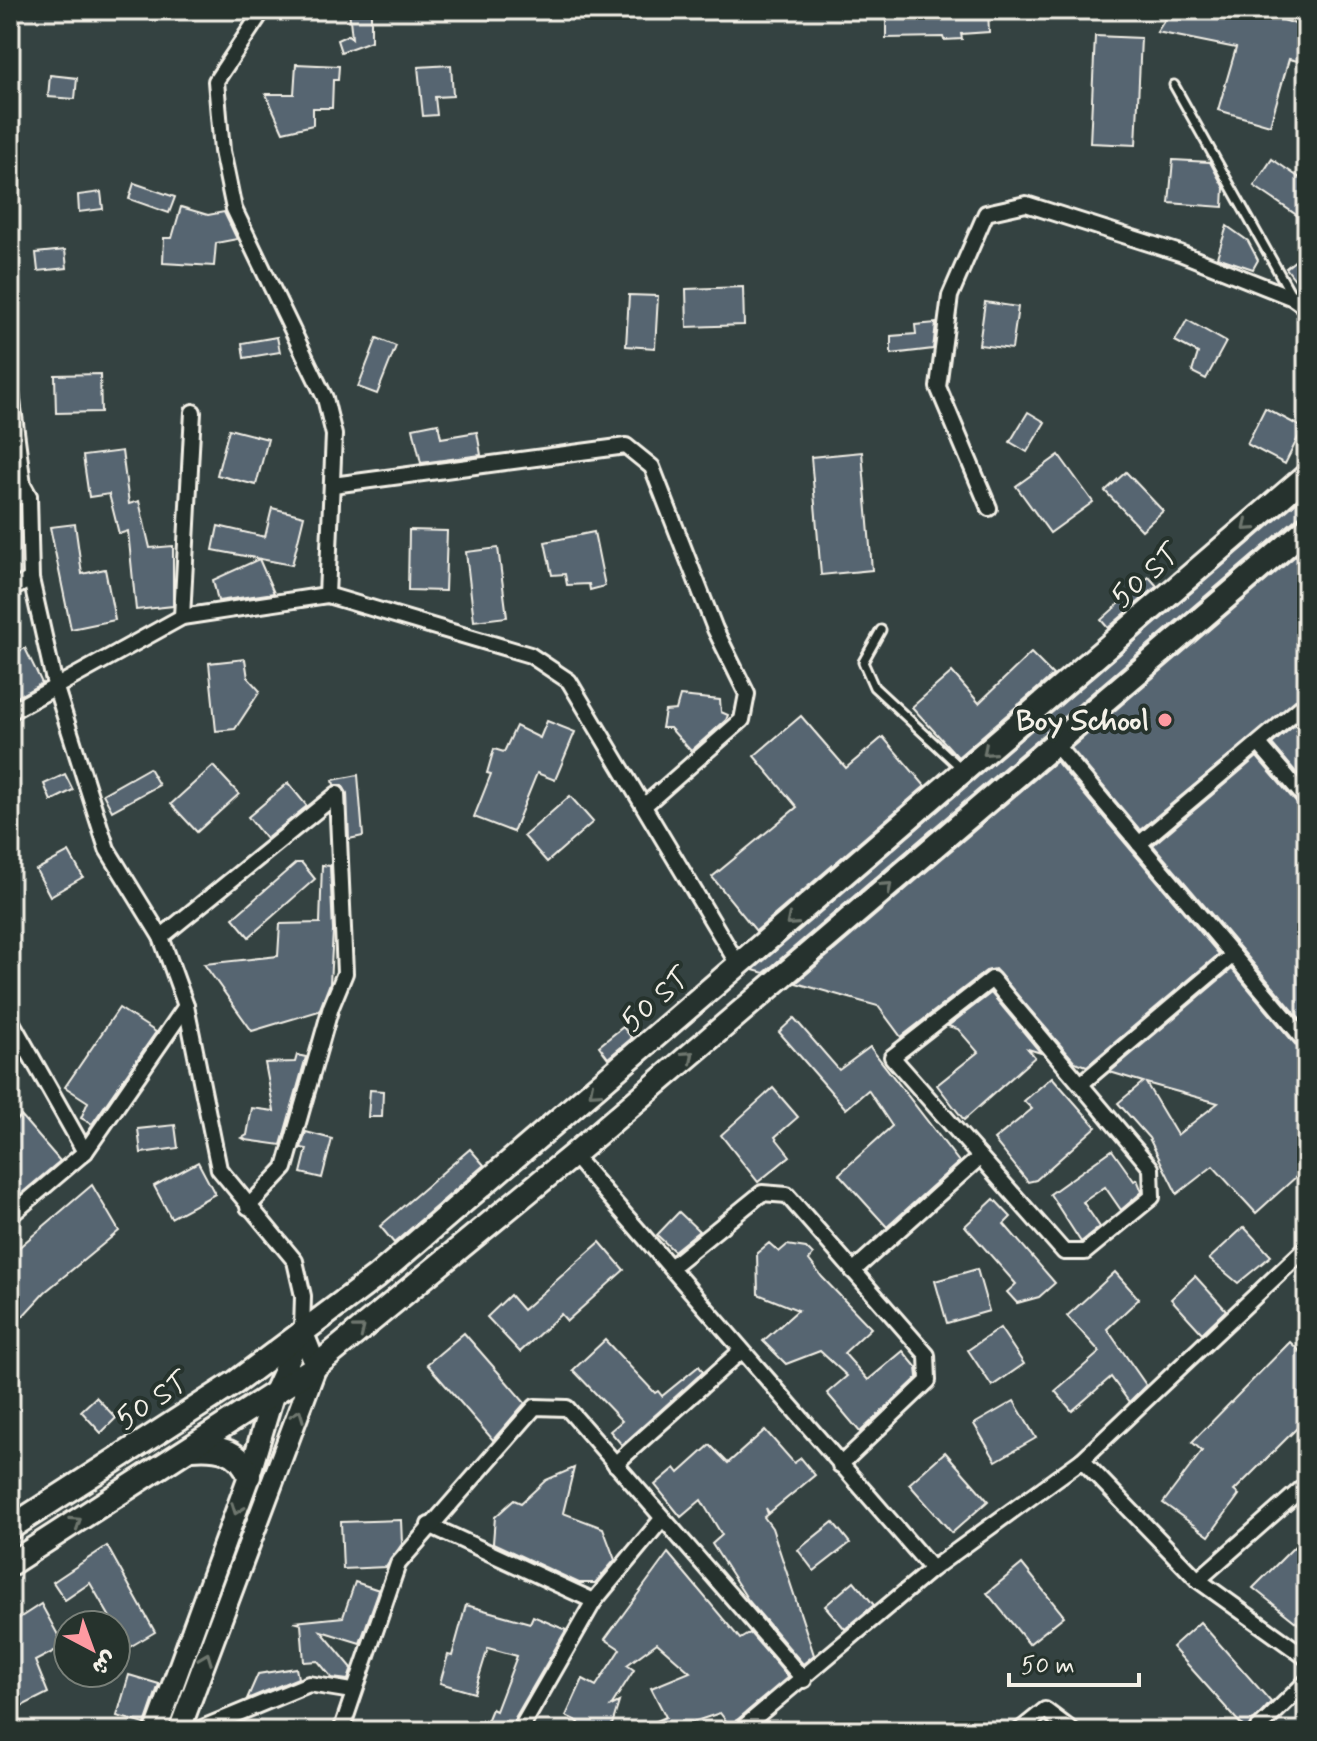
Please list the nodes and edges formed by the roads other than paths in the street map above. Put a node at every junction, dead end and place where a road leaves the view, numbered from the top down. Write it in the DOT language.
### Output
graph roads {
  1 [pos="263,10"];
  2 [pos="1174,85"];
  3 [pos="1293,298"];
  4 [pos="1307,308"];
  5 [pos="10,385"];
  6 [pos="193,412"];
  7 [pos="1307,475"];
  8 [pos="333,485"];
  9 [pos="10,496"];
  10 [pos="29,496"];
  11 [pos="989,508"];
  12 [pos="1307,528"];
  13 [pos="31,579"];
  14 [pos="10,590"];
  15 [pos="327,595"];
  16 [pos="182,617"];
  17 [pos="881,630"];
  18 [pos="55,685"];
  19 [pos="1307,702"];
  20 [pos="10,712"];
  21 [pos="1055,744"];
  22 [pos="1259,744"];
  23 [pos="964,771"];
  24 [pos="1307,800"];
  25 [pos="645,805"];
  26 [pos="1139,844"];
  27 [pos="161,937"];
  28 [pos="1233,955"];
  29 [pos="739,966"];
  30 [pos="186,1006"];
  31 [pos="10,1019"];
  32 [pos="1307,1043"];
  33 [pos="16,1046"];
  34 [pos="1082,1083"];
  35 [pos="85,1152"];
  36 [pos="573,1155"];
  37 [pos="980,1157"];
  38 [pos="248,1207"];
  39 [pos="10,1216"];
  40 [pos="1307,1247"];
  41 [pos="672,1266"];
  42 [pos="853,1271"];
  43 [pos="302,1331"];
  44 [pos="740,1352"];
  45 [pos="316,1366"];
  46 [pos="274,1392"];
  47 [pos="192,1448"];
  48 [pos="1082,1460"];
  49 [pos="615,1464"];
  50 [pos="840,1465"];
  51 [pos="249,1476"];
  52 [pos="1307,1484"];
  53 [pos="662,1519"];
  54 [pos="429,1525"];
  55 [pos="10,1528"];
  56 [pos="10,1564"];
  57 [pos="932,1569"];
  58 [pos="1198,1580"];
  59 [pos="594,1601"];
  60 [pos="1307,1658"];
  61 [pos="804,1680"];
  62 [pos="1307,1681"];
  63 [pos="352,1691"];
  64 [pos="524,1723"];
  65 [pos="156,1731"];
  66 [pos="179,1731"];
  67 [pos="195,1731"];
  68 [pos="341,1731"];
  69 [pos="739,1731"];
  70 [pos="1019,1731"];
  71 [pos="1073,1731"];
  72 [pos="1256,1731"];
  1 -- 8 [label="street"];
  2 -- 3 [label="lane"];
  3 -- 4 [label="street"];
  3 -- 11 [label="street"];
  5 -- 10 [label="street"];
  6 -- 16 [label="street"];
  7 -- 23 [label="main road, 50 ST, one-way"];
  8 -- 15 [label="street"];
  8 -- 25 [label="street"];
  9 -- 10 [label="street"];
  10 -- 13 [label="street"];
  12 -- 21 [label="main road, 50 ST"];
  13 -- 14 [label="street"];
  13 -- 18 [label="street"];
  15 -- 16 [label="street"];
  15 -- 25 [label="street"];
  16 -- 18 [label="street"];
  17 -- 23 [label="lane"];
  18 -- 20 [label="street"];
  18 -- 27 [label="street"];
  19 -- 22 [label="street"];
  21 -- 26 [label="street"];
  36 -- 21 [label="main road, 50 ST, one-way"];
  22 -- 24 [label="street"];
  22 -- 26 [label="street"];
  23 -- 29 [label="main road, 50 ST, one-way"];
  25 -- 29 [label="street"];
  26 -- 28 [label="street"];
  27 -- 30 [label="street"];
  27 -- 38 [label="street"];
  28 -- 32 [label="street"];
  28 -- 34 [label="street"];
  29 -- 43 [label="main road, 50 ST, one-way"];
  30 -- 35 [label="street"];
  30 -- 38 [label="street"];
  31 -- 33 [label="street"];
  33 -- 35 [label="street"];
  34 -- 37 [label="street"];
  34 -- 37 [label="street"];
  35 -- 39 [label="street"];
  36 -- 41 [label="street"];
  45 -- 36 [label="main road, 50 ST, one-way"];
  37 -- 42 [label="street"];
  38 -- 43 [label="street"];
  40 -- 48 [label="street"];
  41 -- 42 [label="street"];
  41 -- 44 [label="street"];
  42 -- 50 [label="street"];
  43 -- 45 [label="street"];
  43 -- 46 [label="street"];
  43 -- 55 [label="main road, 50 ST"];
  44 -- 49 [label="street"];
  44 -- 50 [label="street"];
  45 -- 46 [label="main road, 50 ST"];
  66 -- 45 [label="street, one-way"];
  46 -- 47 [label="main road, 50 ST"];
  46 -- 51 [label="street"];
  47 -- 51 [label="main road"];
  56 -- 47 [label="main road, 50 ST, one-way"];
  48 -- 57 [label="street"];
  48 -- 58 [label="street"];
  49 -- 53 [label="street"];
  49 -- 54 [label="street"];
  50 -- 57 [label="street"];
  51 -- 65 [label="street, one-way"];
  52 -- 58 [label="street"];
  53 -- 59 [label="street"];
  53 -- 61 [label="street"];
  54 -- 59 [label="street"];
  54 -- 63 [label="street"];
  57 -- 61 [label="street"];
  58 -- 60 [label="street"];
  59 -- 64 [label="street"];
  61 -- 69 [label="street"];
  62 -- 72 [label="street"];
  63 -- 67 [label="street"];
  63 -- 68 [label="street"];
  70 -- 71 [label="street"];
}
